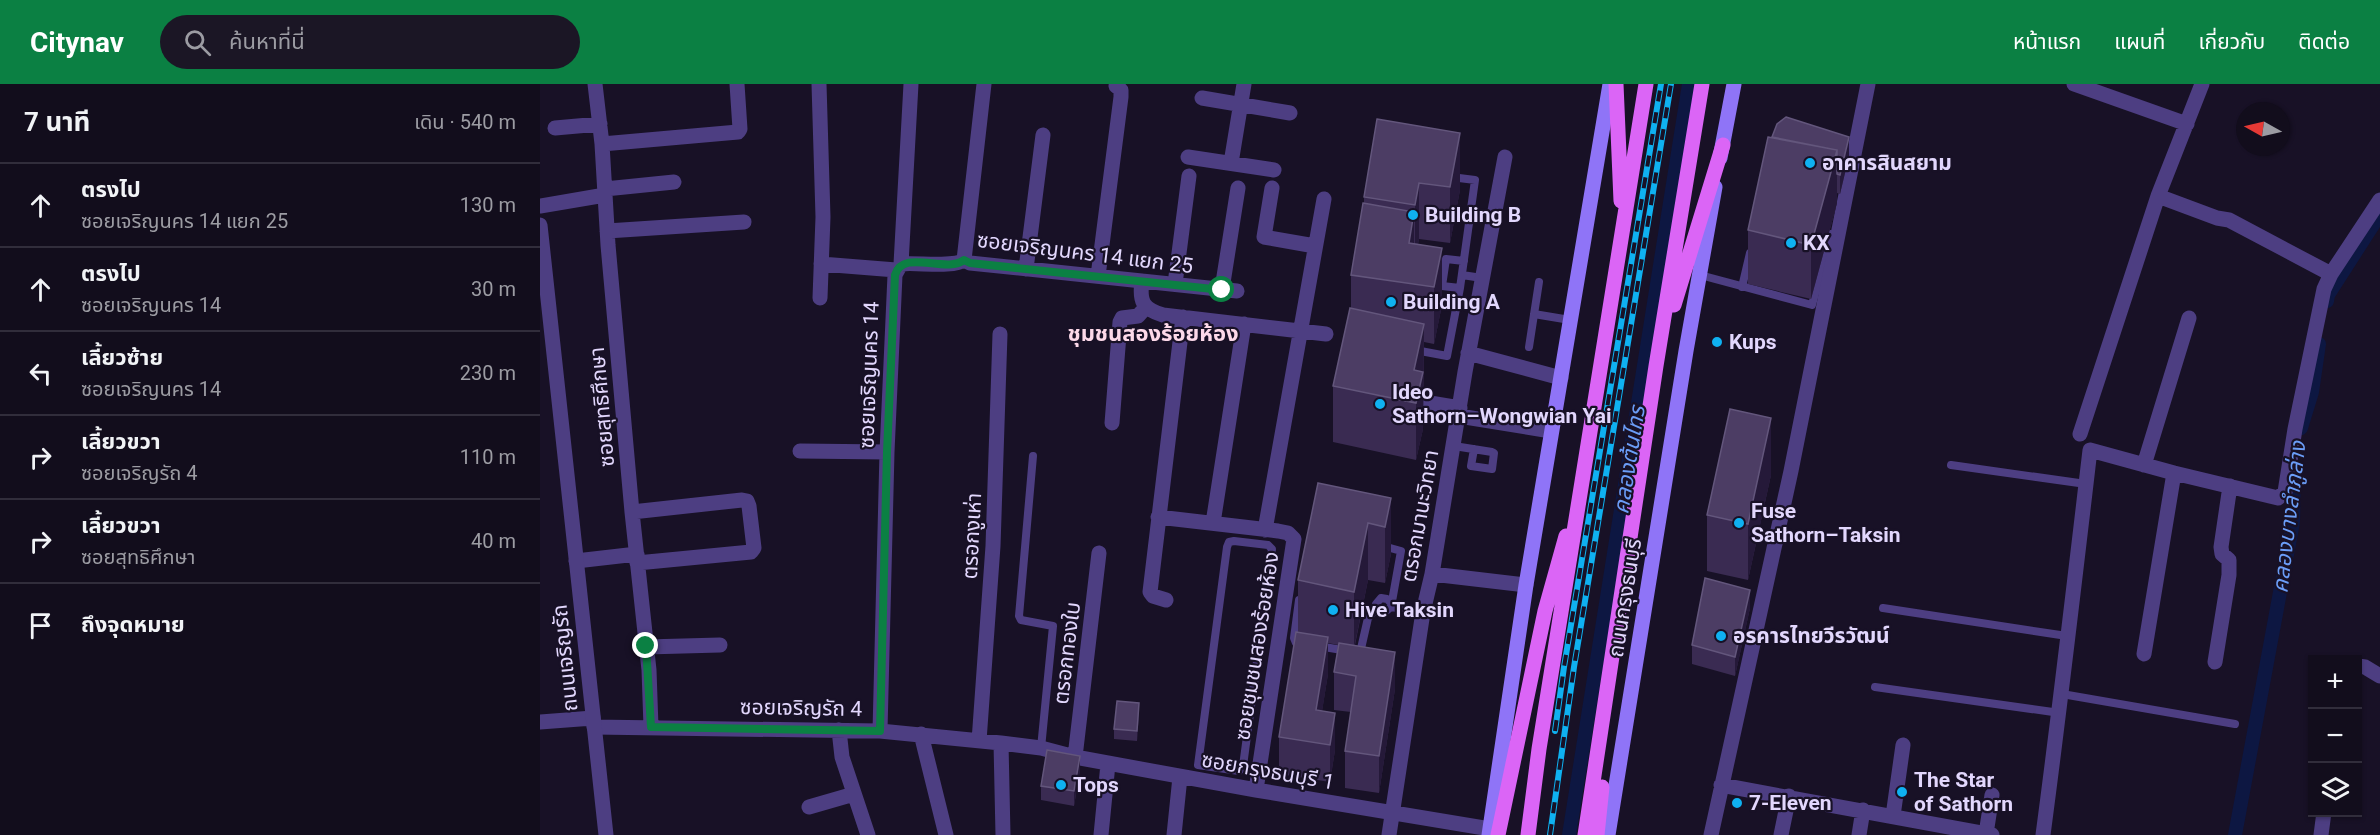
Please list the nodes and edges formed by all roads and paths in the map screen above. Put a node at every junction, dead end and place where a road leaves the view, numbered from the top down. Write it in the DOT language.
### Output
graph roads {
  1 [pos="595,84"];
  2 [pos="737,84"];
  3 [pos="819,84"];
  4 [pos="911,84"];
  5 [pos="984,84"];
  6 [pos="1244,84"];
  7 [pos="1610,84"];
  8 [pos="1616,84"];
  9 [pos="1646,84"];
  10 [pos="1702,84"];
  11 [pos="1734,84"];
  12 [pos="1868,84"];
  13 [pos="2076,84"];
  14 [pos="2202,84"];
  15 [pos="1116,86"];
  16 [pos="2114,91"];
  17 [pos="1202,98"];
  18 [pos="1240,105"];
  19 [pos="1290,113"];
  20 [pos="600,124"];
  21 [pos="2187,124"];
  22 [pos="555,128"];
  23 [pos="1043,135"];
  24 [pos="602,144"];
  25 [pos="1723,145"];
  26 [pos="1188,157"];
  27 [pos="1505,157"];
  28 [pos="1231,162"];
  29 [pos="1274,170"];
  30 [pos="1189,176"];
  31 [pos="1442,176"];
  32 [pos="674,182"];
  33 [pos="1238,188"];
  34 [pos="1272,189"];
  35 [pos="605,192"];
  36 [pos="2158,196"];
  37 [pos="1324,199"];
  38 [pos="1836,200"];
  39 [pos="2380,200"];
  40 [pos="540,206"];
  41 [pos="744,222"];
  42 [pos="540,225"];
  43 [pos="607,231"];
  44 [pos="1623,231"];
  45 [pos="1753,241"];
  46 [pos="1315,246"];
  47 [pos="964,260"];
  48 [pos="1464,261"];
  49 [pos="821,264"];
  50 [pos="898,267"];
  51 [pos="1026,269"];
  52 [pos="2331,274"];
  53 [pos="1462,275"];
  54 [pos="1700,275"];
  55 [pos="1098,276"];
  56 [pos="1482,278"];
  57 [pos="1142,281"];
  58 [pos="1539,282"];
  59 [pos="1175,285"];
  60 [pos="1742,286"];
  61 [pos="1460,288"];
  62 [pos="820,298"];
  63 [pos="1146,307"];
  64 [pos="1534,314"];
  65 [pos="1183,317"];
  66 [pos="2189,318"];
  67 [pos="1570,320"];
  68 [pos="1244,324"];
  69 [pos="1299,331"];
  70 [pos="1000,334"];
  71 [pos="1326,334"];
  72 [pos="1529,347"];
  73 [pos="1402,348"];
  74 [pos="1468,353"];
  75 [pos="1656,366"];
  76 [pos="1561,378"];
  77 [pos="1435,408"];
  78 [pos="1459,412"];
  79 [pos="1112,423"];
  80 [pos="1551,431"];
  81 [pos="2080,434"];
  82 [pos="1454,446"];
  83 [pos="1474,449"];
  84 [pos="800,451"];
  85 [pos="887,452"];
  86 [pos="1034,456"];
  87 [pos="1951,465"];
  88 [pos="2144,465"];
  89 [pos="2174,473"];
  90 [pos="1582,482"];
  91 [pos="2086,484"];
  92 [pos="2230,486"];
  93 [pos="632,512"];
  94 [pos="1158,517"];
  95 [pos="1213,523"];
  96 [pos="1265,530"];
  97 [pos="1374,545"];
  98 [pos="1099,553"];
  99 [pos="637,559"];
  100 [pos="576,561"];
  101 [pos="1432,574"];
  102 [pos="1526,585"];
  103 [pos="1300,593"];
  104 [pos="1166,600"];
  105 [pos="1390,605"];
  106 [pos="1377,608"];
  107 [pos="1883,608"];
  108 [pos="1423,612"];
  109 [pos="2067,636"];
  110 [pos="720,645"];
  111 [pos="646,646"];
  112 [pos="2144,654"];
  113 [pos="2214,662"];
  114 [pos="2362,666"];
  115 [pos="1609,673"];
  116 [pos="2380,676"];
  117 [pos="1875,687"];
  118 [pos="2062,694"];
  119 [pos="2060,713"];
  120 [pos="540,722"];
  121 [pos="594,722"];
  122 [pos="2235,724"];
  123 [pos="651,727"];
  124 [pos="839,730"];
  125 [pos="880,731"];
  126 [pos="921,734"];
  127 [pos="979,741"];
  128 [pos="1001,743"];
  129 [pos="1903,745"];
  130 [pos="1041,748"];
  131 [pos="1075,757"];
  132 [pos="1108,764"];
  133 [pos="1197,772"];
  134 [pos="1180,777"];
  135 [pos="1721,785"];
  136 [pos="1256,790"];
  137 [pos="854,794"];
  138 [pos="1992,795"];
  139 [pos="1789,796"];
  140 [pos="809,807"];
  141 [pos="1863,810"];
  142 [pos="1392,811"];
  143 [pos="1893,816"];
  144 [pos="2323,817"];
  145 [pos="1492,833"];
  146 [pos="606,835"];
  147 [pos="868,835"];
  148 [pos="946,835"];
  149 [pos="1003,835"];
  150 [pos="1101,835"];
  151 [pos="1174,835"];
  152 [pos="1389,835"];
  153 [pos="1528,835"];
  154 [pos="1585,835"];
  155 [pos="1597,835"];
  156 [pos="1608,835"];
  157 [pos="1711,835"];
  158 [pos="1781,835"];
  159 [pos="1859,835"];
  160 [pos="1989,835"];
  161 [pos="2043,835"];
  162 [pos="2321,835"];
  1 -- 20 [label="street, ซอยสุทธิศึกษา"];
  2 -- 24 [label="street"];
  3 -- 49 [label="street"];
  4 -- 50 [label="street, ซอยเจริญนคร 14"];
  5 -- 47 [label="street"];
  6 -- 18 [label="street"];
  7 -- 67 [label="main road"];
  8 -- 44 [label="main road"];
  9 -- 44 [label="main road"];
  10 -- 75 [label="main road, ถนนกรุงธนบุรี"];
  11 -- 25 [label="main road, ถนนกรุงธนบุรี"];
  12 -- 135 [label="street"];
  13 -- 16 [label="street"];
  14 -- 21 [label="street"];
  15 -- 55 [label="street"];
  16 -- 21 [label="street"];
  17 -- 18 [label="street"];
  18 -- 19 [label="street"];
  18 -- 28 [label="street"];
  20 -- 22 [label="street"];
  20 -- 24 [label="street, ซอยสุทธิศึกษา"];
  21 -- 36 [label="street"];
  23 -- 51 [label="street"];
  24 -- 35 [label="street, ซอยสุทธิศึกษา"];
  25 -- 54 [label="main road, ถนนกรุงธนบุรี"];
  25 -- 75 [label="main road"];
  26 -- 28 [label="street"];
  27 -- 56 [label="street, ตรอกมานะวิทยา"];
  28 -- 29 [label="street"];
  30 -- 59 [label="street"];
  31 -- 48 [label="lane"];
  32 -- 35 [label="street"];
  33 -- 59 [label="street, ซอยเจริญนคร 14 แยก 25"];
  34 -- 46 [label="street"];
  35 -- 40 [label="street"];
  35 -- 43 [label="street, ซอยสุทธิศึกษา"];
  36 -- 52 [label="street"];
  36 -- 81 [label="street"];
  37 -- 46 [label="street, ซอยชุมชนสองร้อยห้อง"];
  38 -- 60 [label="lane"];
  39 -- 52 [label="street"];
  41 -- 43 [label="street"];
  42 -- 100 [label="street, ถนนเจริญรัถ"];
  43 -- 93 [label="street, ซอยสุทธิศึกษา"];
  44 -- 90 [label="main road"];
  45 -- 60 [label="lane"];
  46 -- 69 [label="street, ซอยชุมชนสองร้อยห้อง"];
  47 -- 50 [label="street"];
  47 -- 51 [label="street, ซอยเจริญนคร 14 แยก 25"];
  48 -- 53 [label="lane"];
  48 -- 61 [label="lane"];
  49 -- 50 [label="street"];
  49 -- 62 [label="street"];
  50 -- 85 [label="street, ซอยเจริญนคร 14"];
  51 -- 55 [label="street, ซอยเจริญนคร 14 แยก 25"];
  52 -- 92 [label="street"];
  53 -- 56 [label="lane"];
  53 -- 61 [label="lane"];
  54 -- 60 [label="lane"];
  54 -- 156 [label="main road, ถนนกรุงธนบุรี"];
  55 -- 57 [label="street, ซอยเจริญนคร 14 แยก 25"];
  56 -- 74 [label="street, ตรอกมานะวิทยา"];
  57 -- 59 [label="street, ซอยเจริญนคร 14 แยก 25"];
  57 -- 63 [label="street"];
  58 -- 64 [label="lane"];
  61 -- 73 [label="lane"];
  63 -- 65 [label="street"];
  63 -- 79 [label="street"];
  64 -- 67 [label="lane"];
  64 -- 72 [label="lane"];
  65 -- 68 [label="street"];
  65 -- 94 [label="street"];
  66 -- 88 [label="street"];
  67 -- 76 [label="main road"];
  68 -- 69 [label="street"];
  68 -- 95 [label="street"];
  69 -- 71 [label="street"];
  69 -- 96 [label="street, ซอยชุมชนสองร้อยห้อง"];
  70 -- 127 [label="street, ตรอกงูเห่า"];
  74 -- 76 [label="street"];
  74 -- 78 [label="street, ตรอกมานะวิทยา"];
  75 -- 115 [label="main road, ถนนกรุงธนบุรี"];
  76 -- 80 [label="main road"];
  77 -- 78 [label="street"];
  78 -- 80 [label="street"];
  78 -- 82 [label="street, ตรอกมานะวิทยา"];
  80 -- 102 [label="main road"];
  82 -- 83 [label="lane"];
  82 -- 101 [label="street, ตรอกมานะวิทยา"];
  84 -- 85 [label="street"];
  85 -- 125 [label="street, ซอยเจริญนคร 14"];
  86 -- 130 [label="lane"];
  87 -- 91 [label="lane"];
  88 -- 89 [label="street"];
  88 -- 91 [label="street"];
  89 -- 92 [label="street"];
  89 -- 112 [label="street"];
  90 -- 145 [label="main road"];
  90 -- 153 [label="main road"];
  91 -- 109 [label="street"];
  92 -- 113 [label="street"];
  93 -- 99 [label="street, ซอยสุทธิศึกษา"];
  93 -- 99 [label="street"];
  94 -- 95 [label="street, ซอยชุมชนสองร้อยห้อง"];
  94 -- 104 [label="street"];
  95 -- 96 [label="street, ซอยชุมชนสองร้อยห้อง"];
  96 -- 136 [label="street, ซอยชุมชนสองร้อยห้อง"];
  97 -- 105 [label="lane"];
  98 -- 131 [label="street, ตรอกทองใบ"];
  99 -- 100 [label="street"];
  99 -- 111 [label="street, ซอยสุทธิศึกษา"];
  100 -- 121 [label="street, ถนนเจริญรัถ"];
  101 -- 102 [label="street"];
  101 -- 108 [label="street, ตรอกมานะวิทยา"];
  102 -- 145 [label="main road"];
  103 -- 106 [label="lane"];
  105 -- 106 [label="lane"];
  105 -- 106 [label="lane"];
  105 -- 108 [label="lane"];
  107 -- 109 [label="lane"];
  108 -- 142 [label="street, ตรอกมานะวิทยา"];
  109 -- 118 [label="street"];
  110 -- 111 [label="street"];
  111 -- 123 [label="street, ซอยสุทธิศึกษา"];
  114 -- 116 [label="street"];
  115 -- 154 [label="main road, ถนนกรุงธนบุรี"];
  115 -- 155 [label="main road"];
  117 -- 119 [label="lane"];
  118 -- 119 [label="street"];
  118 -- 122 [label="lane"];
  119 -- 161 [label="street"];
  120 -- 121 [label="street, ซอยเจริญรัถ 4"];
  121 -- 123 [label="street, ซอยเจริญรัถ 4"];
  121 -- 146 [label="street, ถนนเจริญรัถ"];
  123 -- 124 [label="street, ซอยเจริญรัถ 4"];
  124 -- 125 [label="street, ซอยเจริญรัถ 4"];
  124 -- 137 [label="street"];
  125 -- 126 [label="street, ซอยเจริญรัถ 4"];
  126 -- 127 [label="street, ซอยเจริญรัถ 4"];
  126 -- 148 [label="street"];
  127 -- 128 [label="street, ซอยเจริญรัถ 4"];
  128 -- 130 [label="street, ซอยเจริญรัถ 4"];
  128 -- 149 [label="street"];
  129 -- 143 [label="street"];
  130 -- 131 [label="street, ซอยกรุงธนบุรี 1"];
  131 -- 132 [label="street, ซอยกรุงธนบุรี 1"];
  132 -- 134 [label="street, ซอยกรุงธนบุรี 1"];
  132 -- 150 [label="street"];
  133 -- 133 [label="lane"];
  133 -- 134 [label="street, ซอยกรุงธนบุรี 1"];
  133 -- 136 [label="street, ซอยกรุงธนบุรี 1"];
  134 -- 151 [label="street"];
  135 -- 139 [label="street"];
  135 -- 157 [label="street"];
  136 -- 142 [label="street, ซอยกรุงธนบุรี 1"];
  137 -- 140 [label="street"];
  137 -- 147 [label="street"];
  138 -- 160 [label="street"];
  139 -- 141 [label="street"];
  139 -- 158 [label="street"];
  141 -- 143 [label="street"];
  141 -- 159 [label="street"];
  142 -- 145 [label="street, ซอยกรุงธนบุรี 1"];
  142 -- 152 [label="street, ตรอกมานะวิทยา"];
  143 -- 160 [label="street"];
  144 -- 162 [label="street"];
}
